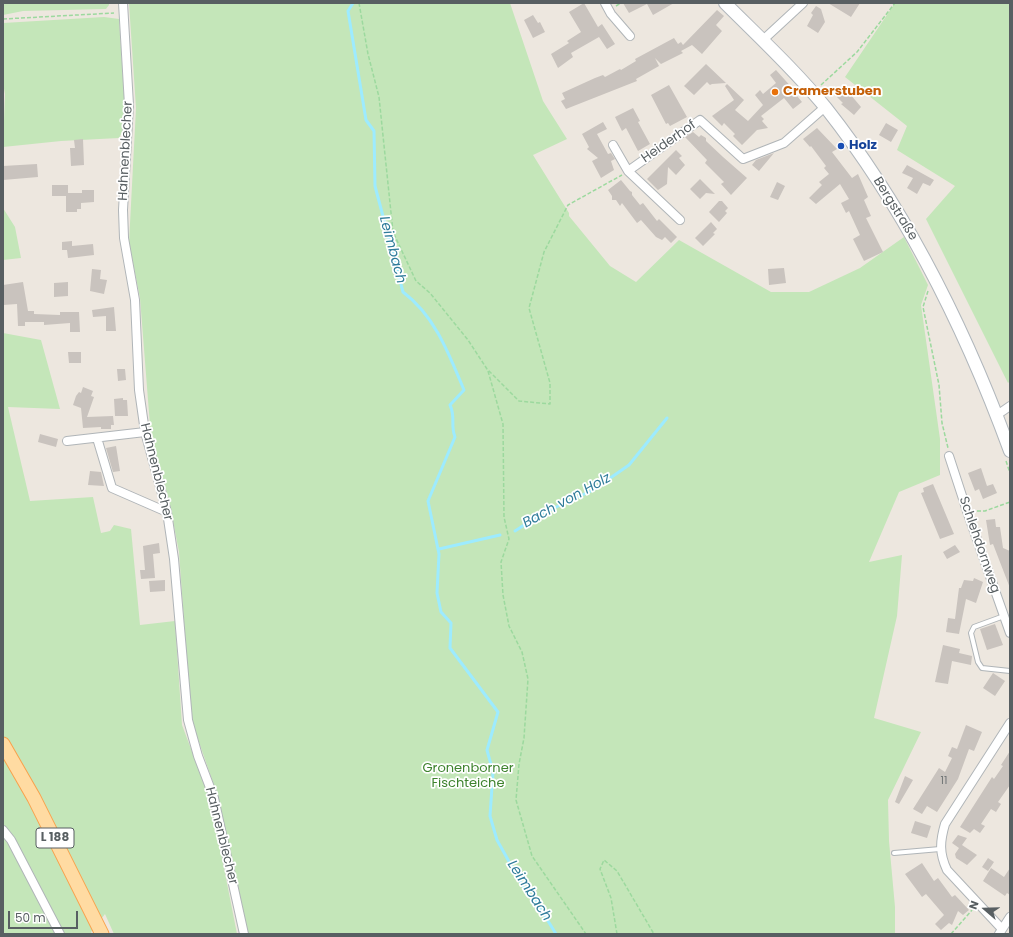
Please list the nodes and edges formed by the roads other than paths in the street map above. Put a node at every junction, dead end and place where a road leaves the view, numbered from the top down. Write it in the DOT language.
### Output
graph roads {
  1 [pos="124,3"];
  2 [pos="605,3"];
  3 [pos="725,3"];
  4 [pos="803,3"];
  5 [pos="630,36"];
  6 [pos="762,40"];
  7 [pos="825,107"];
  8 [pos="613,145"];
  9 [pos="628,171"];
  10 [pos="680,220"];
  11 [pos="1010,406"];
  12 [pos="997,415"];
  13 [pos="145,432"];
  14 [pos="98,438"];
  15 [pos="68,441"];
  16 [pos="1007,455"];
  17 [pos="949,456"];
  18 [pos="167,512"];
  19 [pos="1004,616"];
  20 [pos="1010,634"];
  21 [pos="1010,671"];
  22 [pos="1010,723"];
  23 [pos="3,744"];
  24 [pos="3,830"];
  25 [pos="940,849"];
  26 [pos="894,852"];
  27 [pos="1010,917"];
  28 [pos="1001,932"];
  29 [pos="60,934"];
  30 [pos="102,934"];
  31 [pos="244,934"];
  1 -- 13 [label="street, Hahnenblecher"];
  2 -- 5 [label="street"];
  3 -- 6 [label="street, Bergstraße"];
  4 -- 6 [label="street"];
  6 -- 7 [label="street, Bergstraße"];
  7 -- 9 [label="street, Heiderhof"];
  7 -- 12 [label="street, Bergstraße"];
  8 -- 9 [label="street, Heiderhof"];
  9 -- 10 [label="street, Heiderhof"];
  11 -- 12 [label="street"];
  12 -- 16 [label="street, Bergstraße"];
  13 -- 14 [label="street"];
  13 -- 18 [label="street, Hahnenblecher"];
  14 -- 15 [label="street"];
  14 -- 18 [label="street"];
  17 -- 19 [label="street, Schlehdornweg"];
  18 -- 31 [label="street, Hahnenblecher"];
  19 -- 20 [label="street, Schlehdornweg"];
  19 -- 21 [label="lane"];
  22 -- 25 [label="street"];
  23 -- 30 [label="main road, L 188"];
  24 -- 29 [label="street"];
  25 -- 26 [label="lane"];
  25 -- 28 [label="street"];
  27 -- 28 [label="street"];
}
